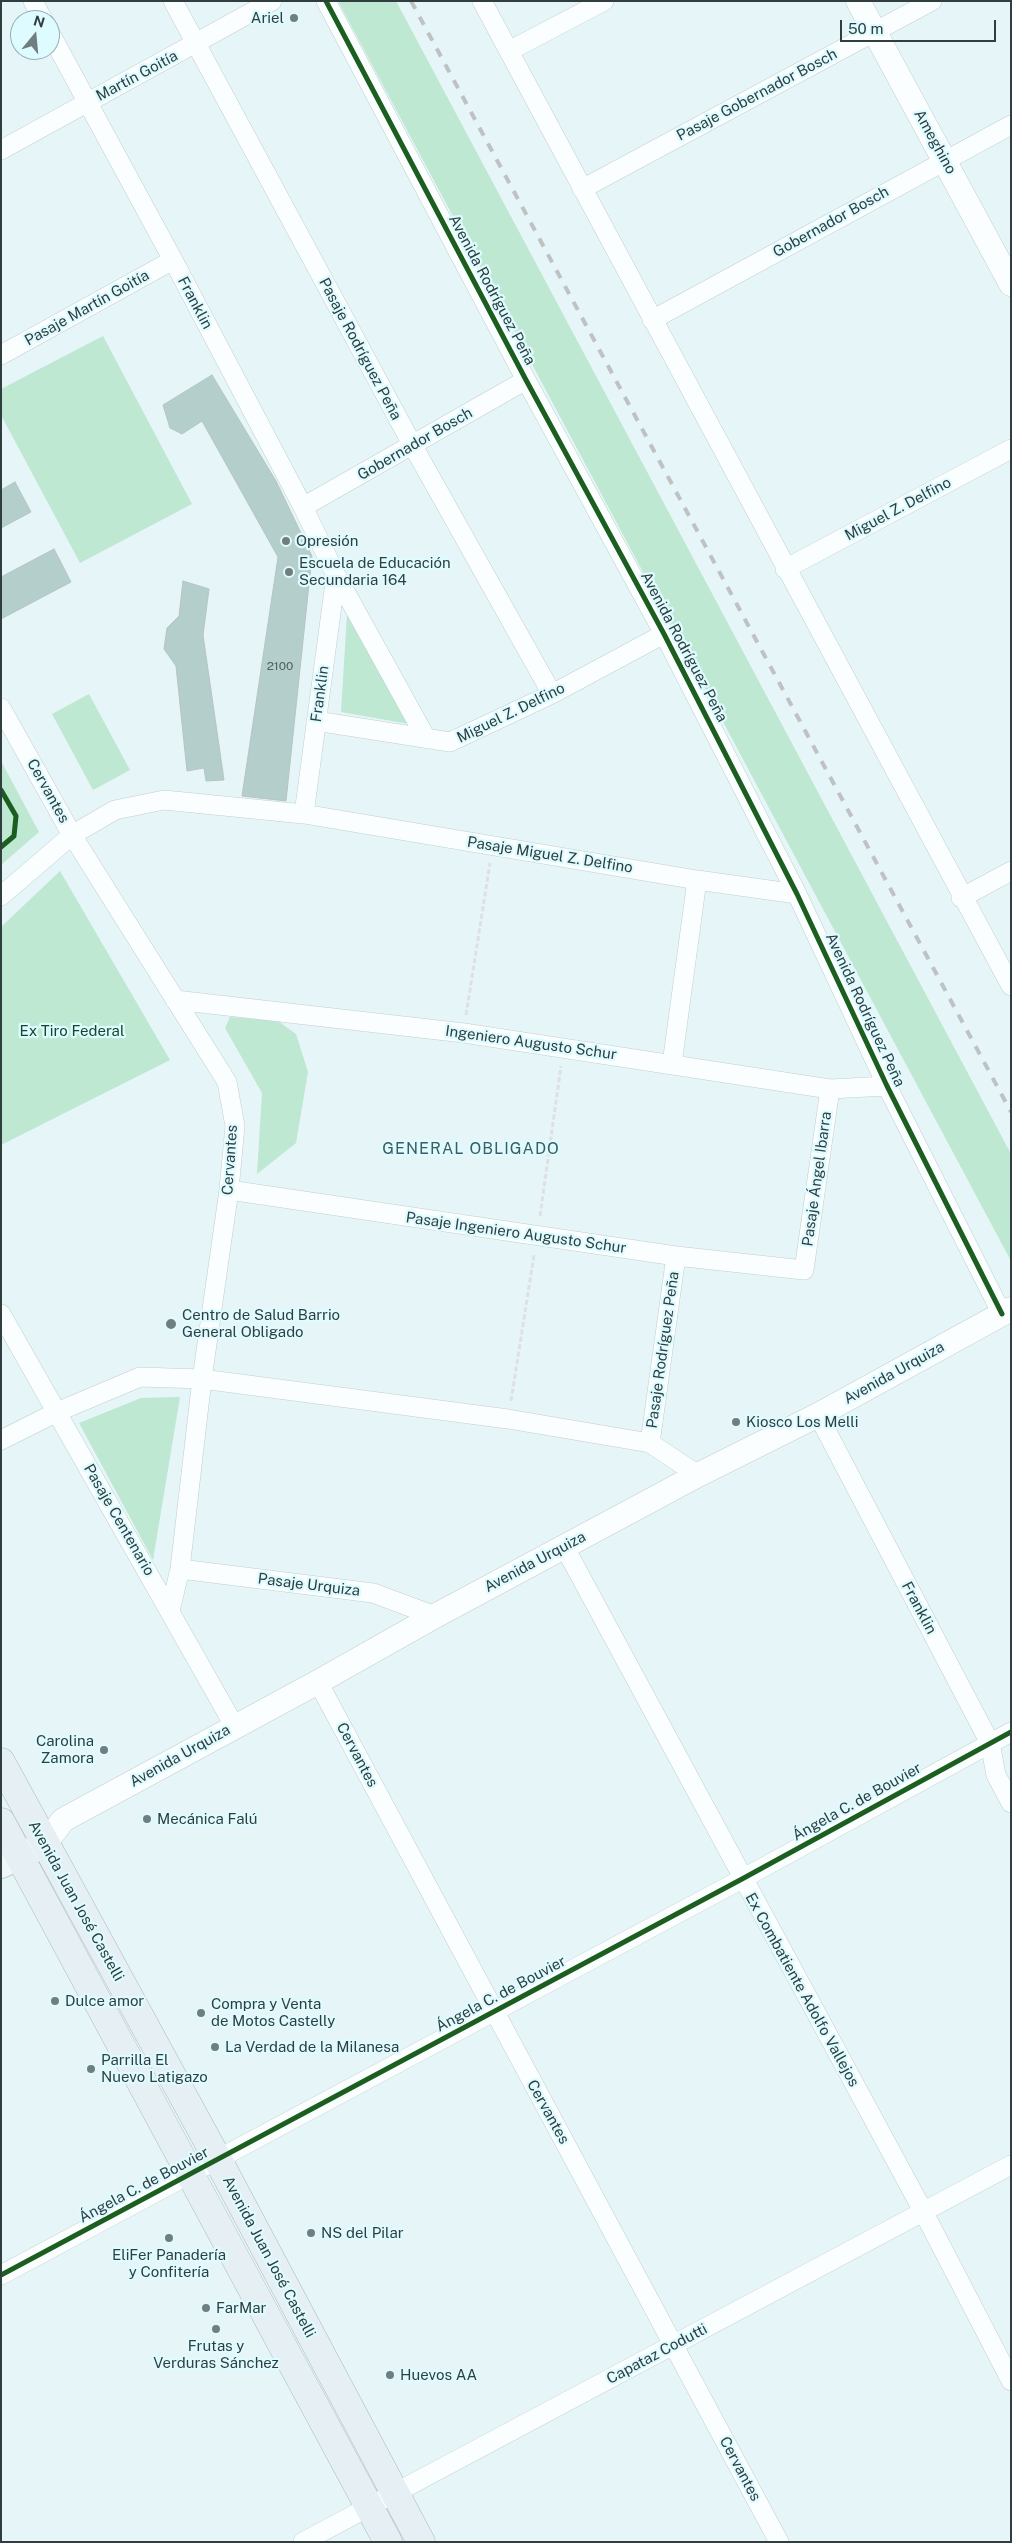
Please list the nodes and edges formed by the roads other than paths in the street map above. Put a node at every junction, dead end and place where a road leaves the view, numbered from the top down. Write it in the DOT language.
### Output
graph roads {
  1 [pos="173,1"];
  2 [pos="272,1"];
  3 [pos="326,1"];
  4 [pos="482,1"];
  5 [pos="604,1"];
  6 [pos="858,1"];
  7 [pos="932,1"];
  8 [pos="874,32"];
  9 [pos="195,44"];
  10 [pos="509,51"];
  11 [pos="60,52"];
  12 [pos="87,103"];
  13 [pos="1011,125"];
  14 [pos="1,150"];
  15 [pos="945,159"];
  16 [pos="582,189"];
  17 [pos="173,260"];
  18 [pos="1011,284"];
  19 [pos="652,320"];
  20 [pos="1,355"];
  21 [pos="526,380"];
  22 [pos="413,446"];
  23 [pos="1011,449"];
  24 [pos="303,507"];
  25 [pos="785,569"];
  26 [pos="336,575"];
  27 [pos="664,634"];
  28 [pos="552,694"];
  29 [pos="1,708"];
  30 [pos="316,721"];
  31 [pos="426,738"];
  32 [pos="304,814"];
  33 [pos="72,835"];
  34 [pos="1011,872"];
  35 [pos="697,880"];
  36 [pos="797,894"];
  37 [pos="1,896"];
  38 [pos="962,898"];
  39 [pos="1011,986"];
  40 [pos="175,1000"];
  41 [pos="672,1064"];
  42 [pos="887,1086"];
  43 [pos="830,1089"];
  44 [pos="229,1190"];
  45 [pos="676,1256"];
  46 [pos="804,1270"];
  47 [pos="1006,1312"];
  48 [pos="1,1314"];
  49 [pos="202,1379"];
  50 [pos="57,1412"];
  51 [pos="818,1415"];
  52 [pos="1,1440"];
  53 [pos="650,1443"];
  54 [pos="698,1475"];
  55 [pos="564,1546"];
  56 [pos="180,1569"];
  57 [pos="170,1611"];
  58 [pos="435,1616"];
  59 [pos="318,1682"];
  60 [pos="234,1726"];
  61 [pos="1011,1732"];
  62 [pos="990,1743"];
  63 [pos="1,1762"];
  64 [pos="1011,1803"];
  65 [pos="32,1820"];
  66 [pos="63,1820"];
  67 [pos="3,1828"];
  68 [pos="45,1844"];
  69 [pos="10,1861"];
  70 [pos="742,1879"];
  71 [pos="494,2012"];
  72 [pos="218,2160"];
  73 [pos="1011,2165"];
  74 [pos="191,2174"];
  75 [pos="923,2211"];
  76 [pos="1,2275"];
  77 [pos="674,2345"];
  78 [pos="1011,2381"];
  79 [pos="394,2493"];
  80 [pos="369,2507"];
  81 [pos="303,2542"];
  82 [pos="388,2542"];
  83 [pos="421,2542"];
  84 [pos="779,2542"];
  1 -- 9 [label="street, Pasaje Rodríguez Peña"];
  2 -- 9 [label="street, Martín Goitía"];
  3 -- 21 [label="street, Avenida Rodríguez Peña"];
  4 -- 10 [label="street"];
  5 -- 10 [label="street"];
  6 -- 8 [label="street, Ameghino"];
  7 -- 8 [label="street, Pasaje Gobernador Bosch"];
  8 -- 15 [label="street, Ameghino"];
  8 -- 16 [label="street, Pasaje Gobernador Bosch"];
  9 -- 12 [label="street, Martín Goitía"];
  9 -- 22 [label="street, Pasaje Rodríguez Peña"];
  10 -- 16 [label="street"];
  11 -- 12 [label="street, Franklin"];
  12 -- 14 [label="street, Martín Goitía"];
  12 -- 17 [label="street, Franklin"];
  13 -- 15 [label="street, Gobernador Bosch"];
  15 -- 18 [label="street, Ameghino"];
  15 -- 19 [label="street, Gobernador Bosch"];
  16 -- 19 [label="street"];
  17 -- 20 [label="street, Pasaje Martín Goitía"];
  17 -- 24 [label="street, Franklin"];
  19 -- 25 [label="street"];
  21 -- 22 [label="street, Gobernador Bosch"];
  21 -- 27 [label="street, Avenida Rodríguez Peña"];
  22 -- 24 [label="street, Gobernador Bosch"];
  22 -- 28 [label="street, Pasaje Rodríguez Peña"];
  23 -- 25 [label="street, Miguel Z. Delfino"];
  24 -- 26 [label="street, Franklin"];
  25 -- 38 [label="street"];
  26 -- 30 [label="street, Franklin"];
  26 -- 31 [label="street, Franklin"];
  27 -- 28 [label="street, Miguel Z. Delfino"];
  27 -- 36 [label="street, Avenida Rodríguez Peña"];
  28 -- 31 [label="street, Miguel Z. Delfino"];
  29 -- 33 [label="street, Cervantes"];
  30 -- 31 [label="street, Miguel Z. Delfino"];
  30 -- 32 [label="street, Franklin"];
  32 -- 33 [label="street"];
  32 -- 35 [label="street, Pasaje Miguel Z. Delfino"];
  33 -- 37 [label="street"];
  33 -- 40 [label="street, Cervantes"];
  34 -- 38 [label="street"];
  35 -- 36 [label="street, Pasaje Miguel Z. Delfino"];
  35 -- 41 [label="street"];
  36 -- 42 [label="street, Avenida Rodríguez Peña"];
  38 -- 39 [label="street"];
  40 -- 41 [label="street, Ingeniero Augusto Schur"];
  40 -- 44 [label="street, Cervantes"];
  41 -- 43 [label="street, Ingeniero Augusto Schur"];
  42 -- 43 [label="street, Ingeniero Augusto Schur"];
  42 -- 47 [label="street, Avenida Rodríguez Peña"];
  43 -- 46 [label="street, Pasaje Ángel Ibarra"];
  44 -- 45 [label="street, Pasaje Ingeniero Augusto Schur"];
  44 -- 49 [label="street, Cervantes"];
  45 -- 46 [label="street, Pasaje Ingeniero Augusto Schur"];
  45 -- 53 [label="street, Pasaje Rodríguez Peña"];
  47 -- 51 [label="street, Avenida Urquiza"];
  48 -- 50 [label="street, Pasaje Centenario"];
  49 -- 50 [label="street"];
  49 -- 53 [label="street"];
  49 -- 56 [label="street, Cervantes"];
  50 -- 52 [label="street"];
  50 -- 57 [label="street, Pasaje Centenario"];
  51 -- 54 [label="street, Avenida Urquiza"];
  51 -- 62 [label="street, Franklin"];
  53 -- 54 [label="street"];
  54 -- 55 [label="street, Avenida Urquiza"];
  55 -- 58 [label="street, Avenida Urquiza"];
  55 -- 70 [label="street, Ex Combatiente Adolfo Vallejos"];
  56 -- 57 [label="street, Cervantes"];
  56 -- 58 [label="street, Pasaje Urquiza"];
  57 -- 60 [label="street, Pasaje Centenario"];
  58 -- 59 [label="street, Avenida Urquiza"];
  59 -- 60 [label="street, Avenida Urquiza"];
  59 -- 71 [label="street, Cervantes"];
  60 -- 66 [label="street, Avenida Urquiza"];
  61 -- 62 [label="street, Ángela C. de Bouvier"];
  62 -- 64 [label="street, Franklin"];
  62 -- 70 [label="street, Ángela C. de Bouvier"];
  63 -- 65 [label="main road, Avenida Juan José Castelli"];
  65 -- 66 [label="street, Avenida Urquiza"];
  65 -- 67 [label="main road, Avenida Urquiza"];
  65 -- 68 [label="main road, Avenida Juan José Castelli"];
  66 -- 68 [label="street, Avenida Urquiza"];
  67 -- 69 [label="main road, Avenida Juan José Castelli"];
  68 -- 69 [label="main road, Avenida Urquiza"];
  68 -- 72 [label="main road, Avenida Juan José Castelli"];
  69 -- 74 [label="main road, Avenida Juan José Castelli"];
  70 -- 71 [label="street, Ángela C. de Bouvier"];
  70 -- 75 [label="street, Ex Combatiente Adolfo Vallejos"];
  71 -- 72 [label="street, Ángela C. de Bouvier"];
  71 -- 77 [label="street, Cervantes"];
  72 -- 74 [label="street, Ángela C. de Bouvier"];
  72 -- 79 [label="main road, Avenida Juan José Castelli"];
  73 -- 75 [label="street, Capataz Codutti"];
  74 -- 76 [label="street, Ángela C. de Bouvier"];
  74 -- 80 [label="main road, Avenida Juan José Castelli"];
  75 -- 77 [label="street, Capataz Codutti"];
  75 -- 78 [label="street, Ex Combatiente Adolfo Vallejos"];
  77 -- 79 [label="street, Capataz Codutti"];
  77 -- 84 [label="street, Cervantes"];
  79 -- 80 [label="street, Capataz Codutti"];
  79 -- 83 [label="main road, Avenida Juan José Castelli"];
  80 -- 81 [label="street, Capataz Codutti"];
  80 -- 82 [label="main road, Avenida Juan José Castelli"];
}
